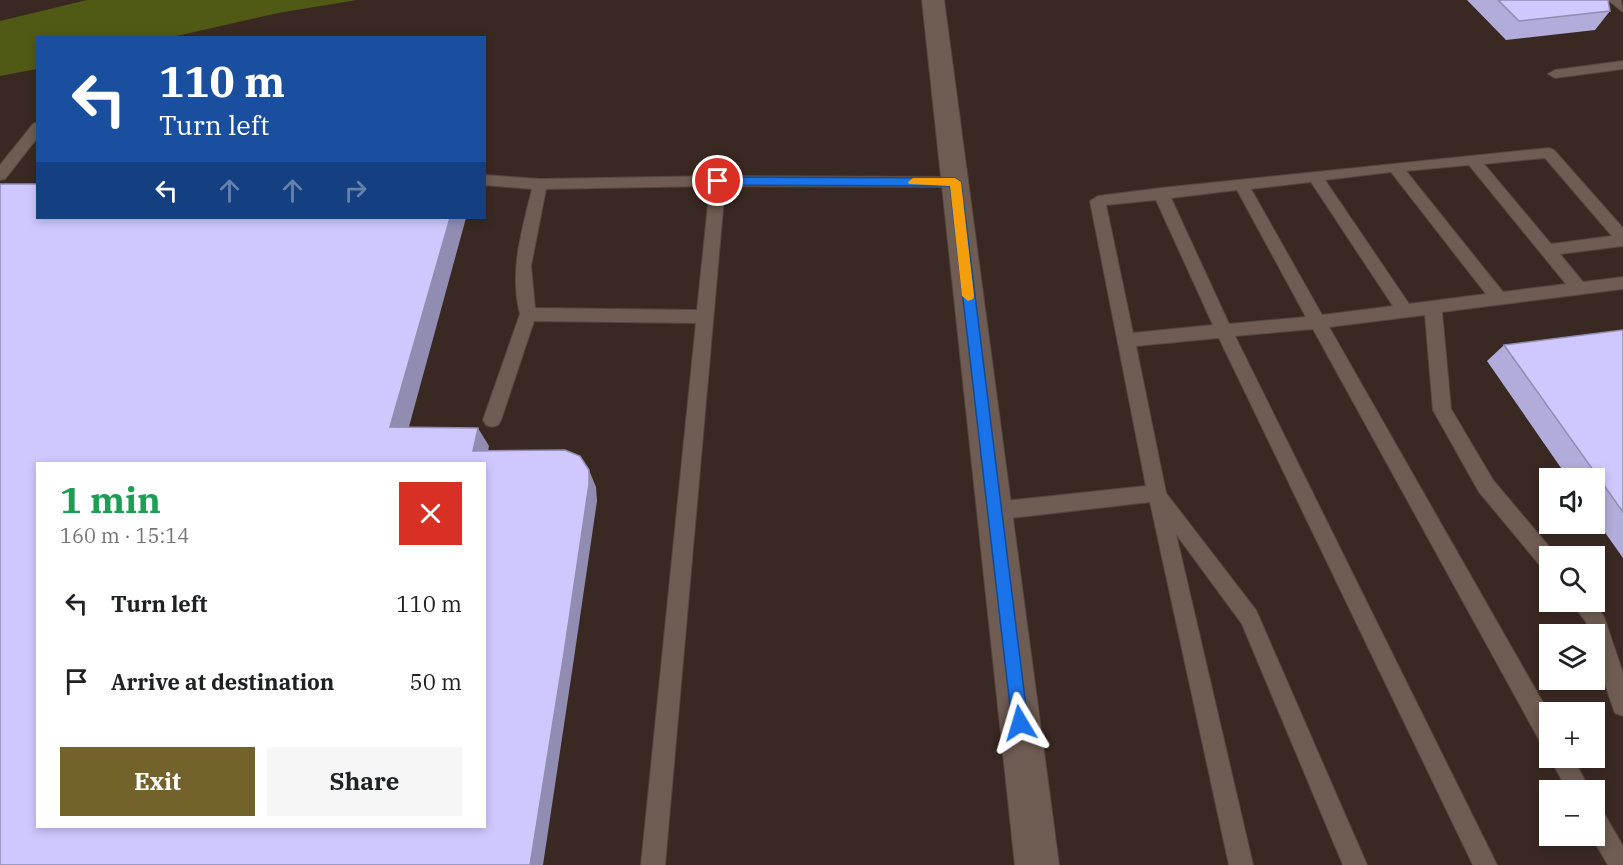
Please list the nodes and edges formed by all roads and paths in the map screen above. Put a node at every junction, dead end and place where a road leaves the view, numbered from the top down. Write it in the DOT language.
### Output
graph roads {
  1 [pos="933,0"];
  2 [pos="1614,0"];
  3 [pos="1623,8"];
  4 [pos="1623,65"];
  5 [pos="1555,74"];
  6 [pos="36,129"];
  7 [pos="1474,161"];
  8 [pos="1395,167"];
  9 [pos="0,175"];
  10 [pos="1315,176"];
  11 [pos="486,180"];
  12 [pos="718,181"];
  13 [pos="955,182"];
  14 [pos="540,184"];
  15 [pos="1241,185"];
  16 [pos="1161,193"];
  17 [pos="1623,239"];
  18 [pos="1547,250"];
  19 [pos="1623,284"];
  20 [pos="1580,290"];
  21 [pos="1499,299"];
  22 [pos="1433,306"];
  23 [pos="1404,309"];
  24 [pos="528,314"];
  25 [pos="706,317"];
  26 [pos="1317,322"];
  27 [pos="1225,333"];
  28 [pos="1125,340"];
  29 [pos="492,420"];
  30 [pos="1157,493"];
  31 [pos="994,511"];
  32 [pos="1539,550"];
  33 [pos="1590,612"];
  34 [pos="1623,705"];
  35 [pos="1539,717"];
  36 [pos="1605,837"];
  37 [pos="653,865"];
  38 [pos="1037,865"];
  39 [pos="1241,865"];
  40 [pos="1355,865"];
  41 [pos="1485,865"];
  42 [pos="1621,865"];
  1 -- 13 [label="street"];
  2 -- 3 [label="lane"];
  4 -- 5 [label="lane"];
  6 -- 9 [label="lane"];
  7 -- 8 [label="lane"];
  7 -- 17 [label="lane"];
  7 -- 18 [label="lane"];
  8 -- 10 [label="lane"];
  8 -- 21 [label="lane"];
  10 -- 15 [label="lane"];
  10 -- 23 [label="lane"];
  11 -- 14 [label="lane"];
  12 -- 13 [label="lane"];
  12 -- 14 [label="lane"];
  12 -- 25 [label="lane"];
  13 -- 31 [label="street"];
  14 -- 24 [label="lane"];
  15 -- 16 [label="lane"];
  15 -- 26 [label="lane"];
  16 -- 27 [label="lane"];
  16 -- 28 [label="lane"];
  17 -- 18 [label="lane"];
  18 -- 20 [label="lane"];
  19 -- 20 [label="lane"];
  20 -- 21 [label="lane"];
  21 -- 22 [label="lane"];
  22 -- 23 [label="lane"];
  22 -- 32 [label="lane"];
  23 -- 26 [label="lane"];
  24 -- 25 [label="lane"];
  24 -- 29 [label="lane"];
  25 -- 37 [label="lane"];
  26 -- 27 [label="lane"];
  26 -- 35 [label="lane"];
  27 -- 28 [label="lane"];
  27 -- 41 [label="lane"];
  28 -- 30 [label="lane"];
  30 -- 31 [label="lane"];
  30 -- 39 [label="lane"];
  30 -- 40 [label="lane"];
  31 -- 38 [label="street"];
  33 -- 34 [label="lane"];
  36 -- 42 [label="lane"];
}
